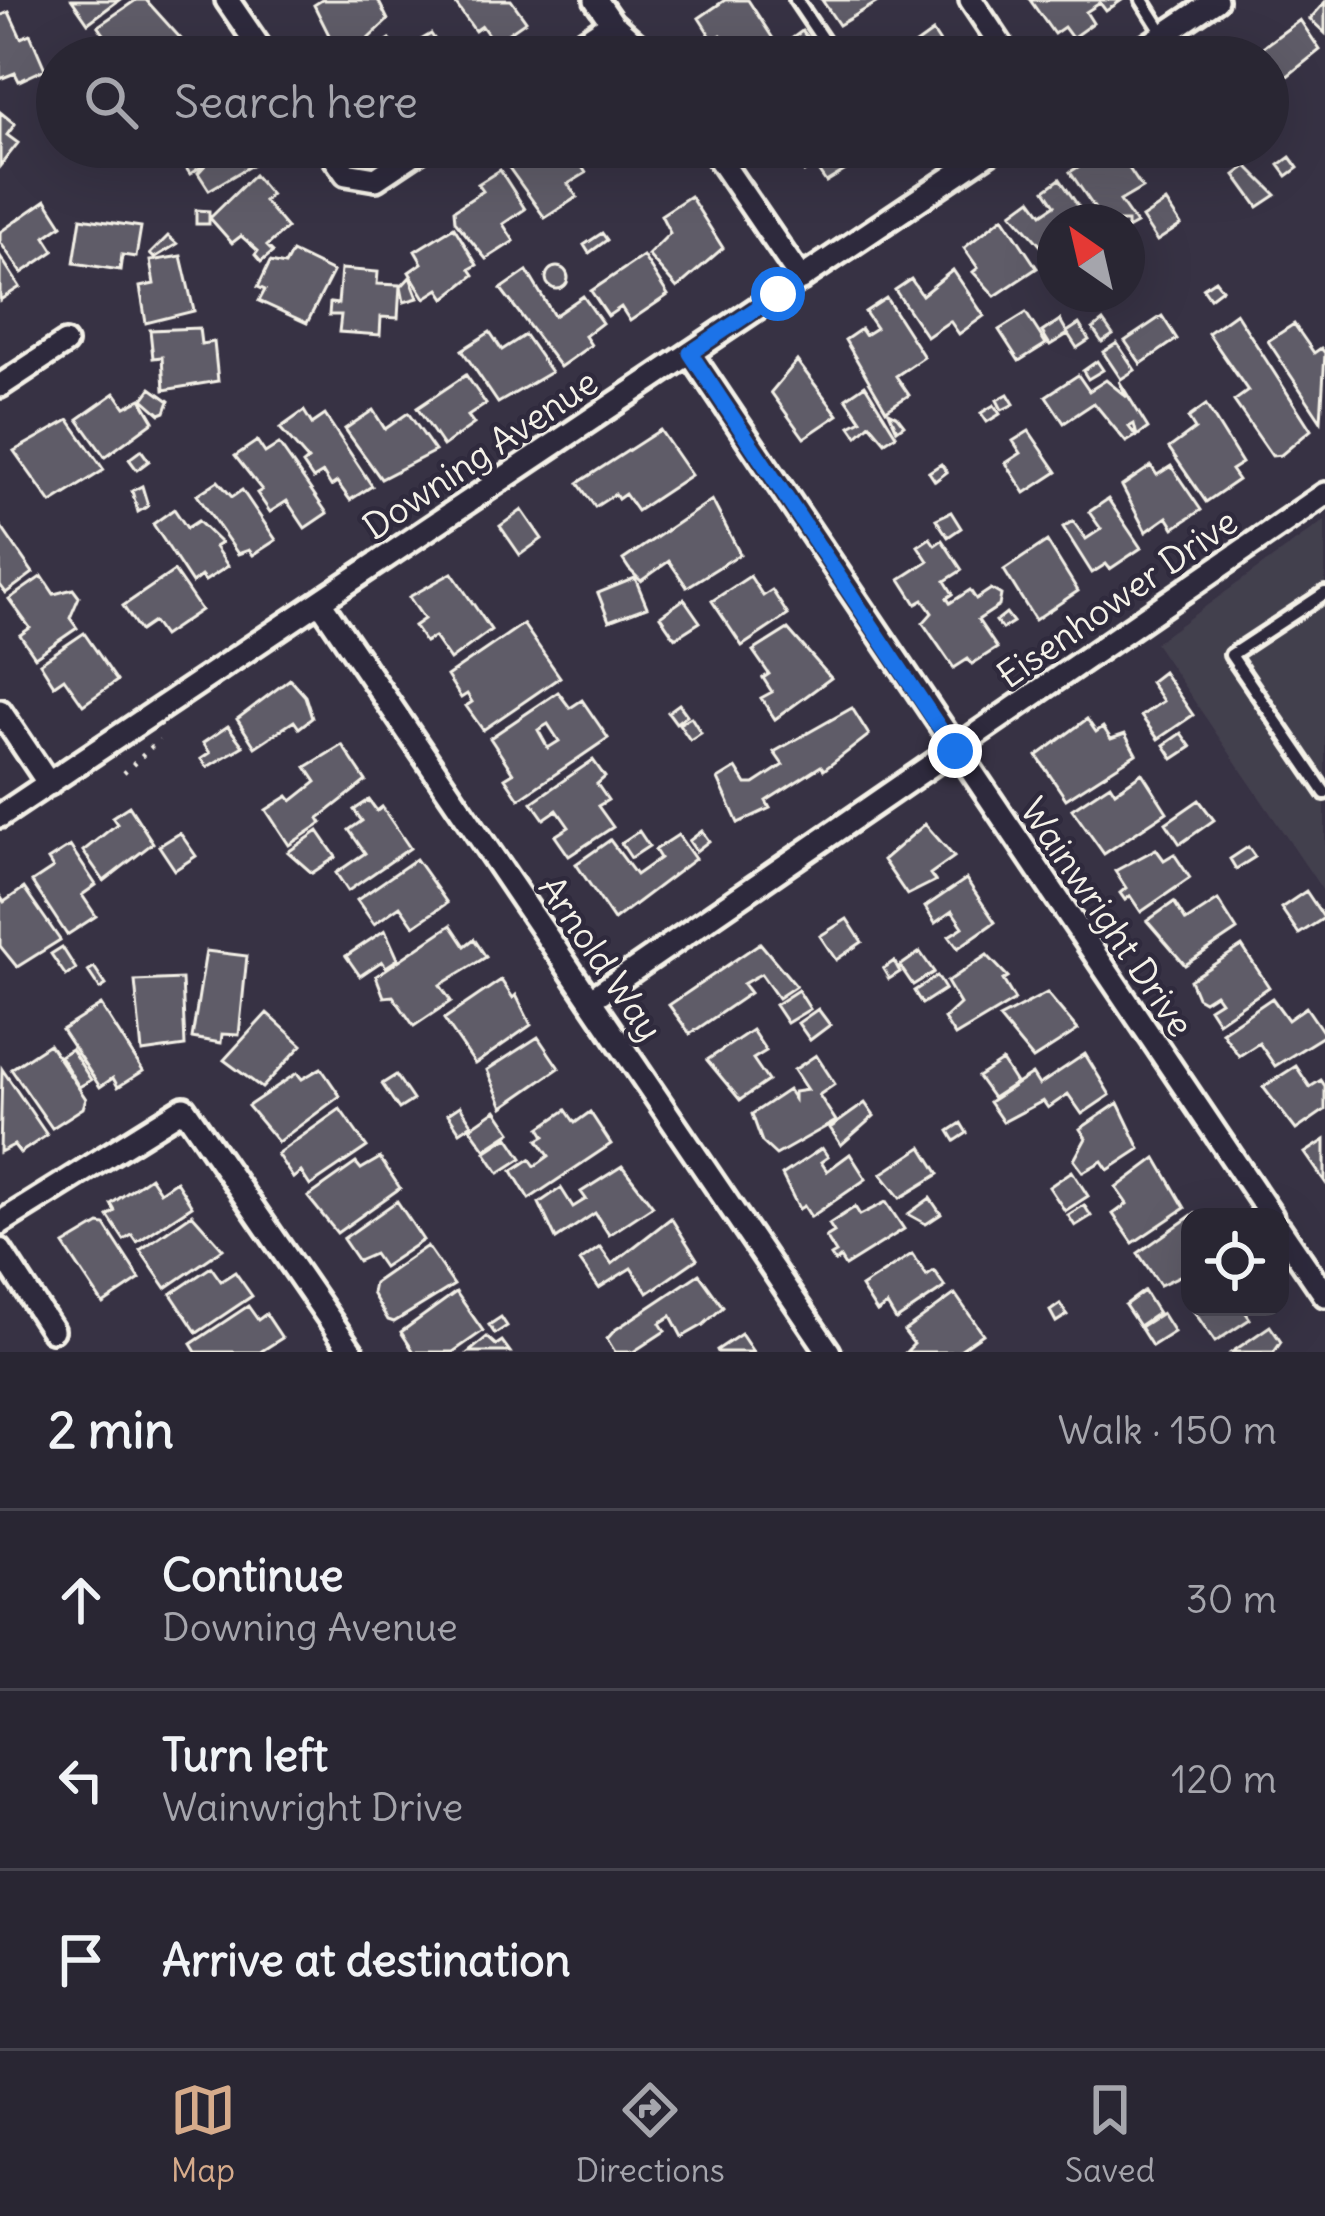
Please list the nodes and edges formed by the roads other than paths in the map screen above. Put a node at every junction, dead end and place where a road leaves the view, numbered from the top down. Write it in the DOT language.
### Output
graph roads {
  1 [pos="227,0"];
  2 [pos="596,0"];
  3 [pos="796,0"];
  4 [pos="970,0"];
  5 [pos="1142,0"];
  6 [pos="1216,0"];
  7 [pos="612,23"];
  8 [pos="1164,35"];
  9 [pos="252,36"];
  10 [pos="592,36"];
  11 [pos="627,36"];
  12 [pos="820,36"];
  13 [pos="995,36"];
  14 [pos="342,168"];
  15 [pos="392,168"];
  16 [pos="725,168"];
  17 [pos="966,168"];
  18 [pos="801,278"];
  19 [pos="65,343"];
  20 [pos="690,353"];
  21 [pos="0,386"];
  22 [pos="1325,494"];
  23 [pos="1325,593"];
  24 [pos="320,602"];
  25 [pos="0,711"];
  26 [pos="955,751"];
  27 [pos="50,784"];
  28 [pos="1325,793"];
  29 [pos="0,816"];
  30 [pos="590,1000"];
  31 [pos="1266,1208"];
  32 [pos="0,1223"];
  33 [pos="1289,1242"];
  34 [pos="0,1250"];
  35 [pos="1325,1295"];
  36 [pos="52,1330"];
  37 [pos="352,1352"];
  38 [pos="829,1352"];
  1 -- 9 [label="street"];
  2 -- 7 [label="street"];
  3 -- 12 [label="lane"];
  4 -- 13 [label="street"];
  5 -- 8 [label="lane"];
  6 -- 8 [label="street"];
  7 -- 10 [label="street"];
  7 -- 11 [label="street"];
  14 -- 15 [label="street"];
  16 -- 18 [label="street"];
  17 -- 18 [label="street, Downing Avenue"];
  18 -- 20 [label="street, Downing Avenue"];
  19 -- 21 [label="street"];
  20 -- 24 [label="street, Downing Avenue"];
  20 -- 26 [label="street, Wainwright Drive"];
  22 -- 26 [label="street, Eisenhower Drive"];
  23 -- 28 [label="lane"];
  24 -- 27 [label="street, Downing Avenue"];
  24 -- 30 [label="street, Arnold Way"];
  25 -- 27 [label="street"];
  26 -- 30 [label="street, Eisenhower Drive"];
  26 -- 31 [label="street, Wainwright Drive"];
  27 -- 29 [label="street, Downing Avenue"];
  30 -- 38 [label="street, Arnold Way"];
  32 -- 37 [label="street"];
  33 -- 35 [label="street"];
  34 -- 36 [label="street"];
}
